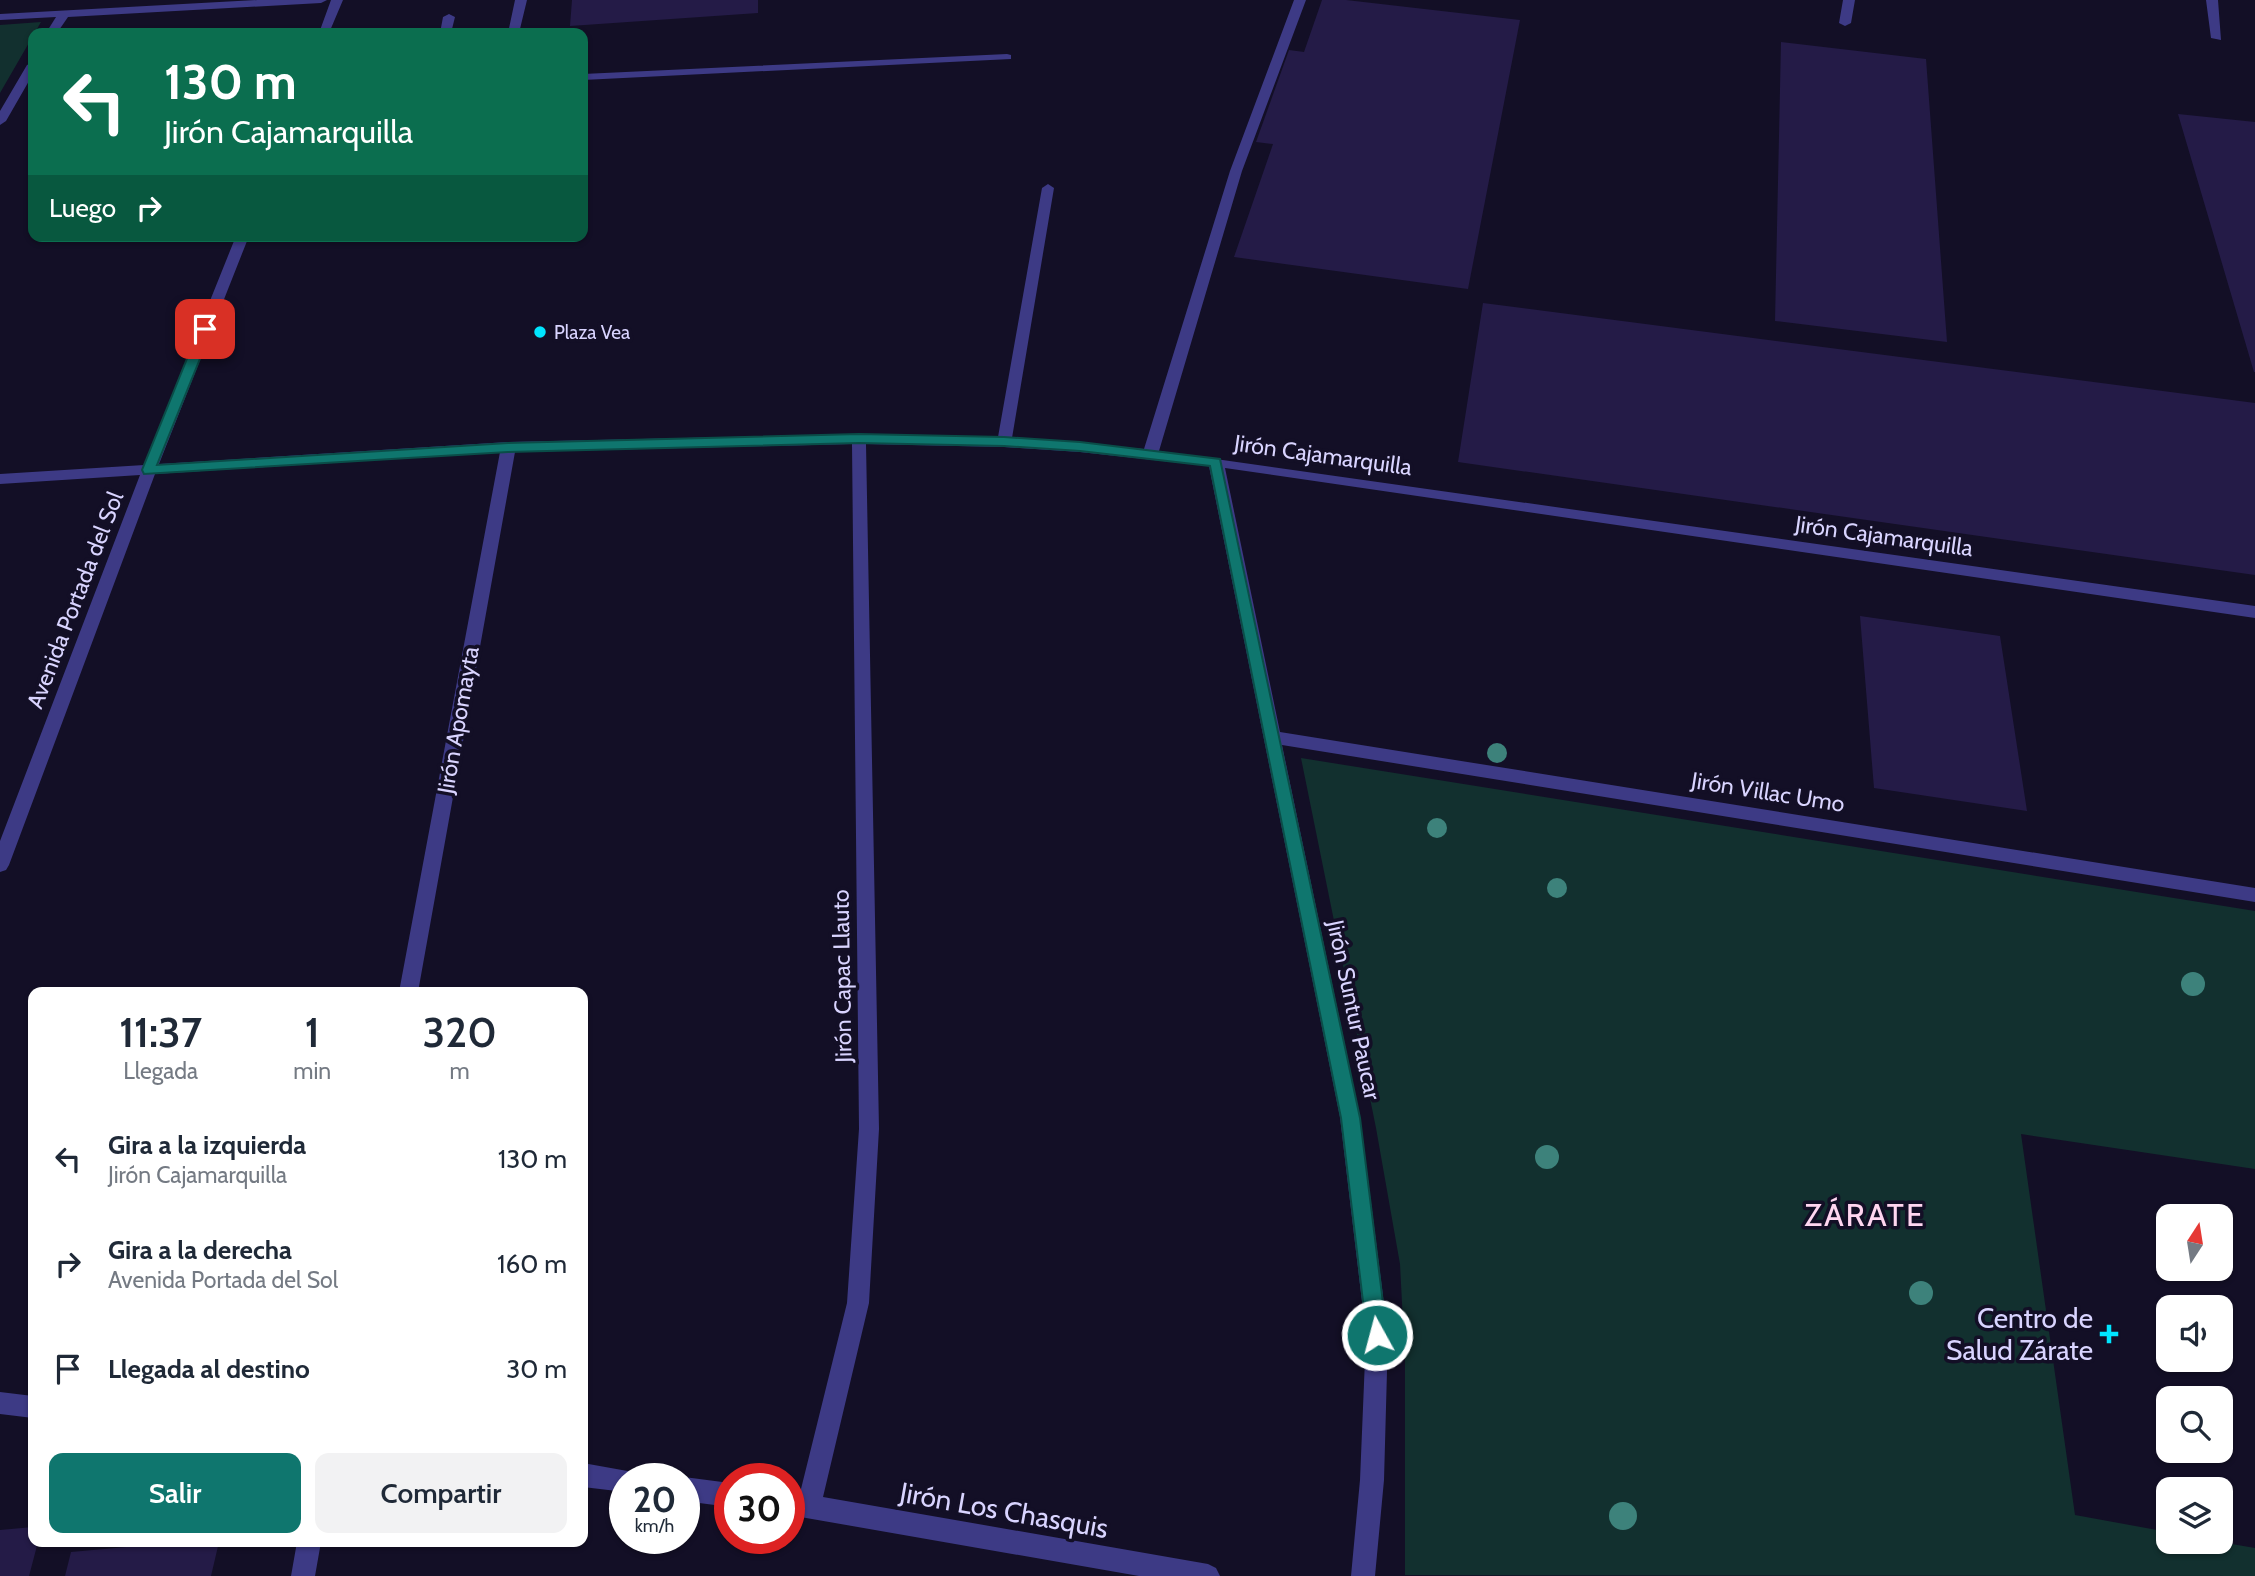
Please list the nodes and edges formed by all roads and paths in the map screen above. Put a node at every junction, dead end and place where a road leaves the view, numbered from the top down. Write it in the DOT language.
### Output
graph roads {
  1 [pos="321,0"];
  2 [pos="337,0"];
  3 [pos="521,0"];
  4 [pos="1300,0"];
  5 [pos="1849,0"];
  6 [pos="2213,0"];
  7 [pos="63,15"];
  8 [pos="449,17"];
  9 [pos="0,18"];
  10 [pos="1845,23"];
  11 [pos="55,28"];
  12 [pos="326,28"];
  13 [pos="446,28"];
  14 [pos="514,28"];
  15 [pos="2217,38"];
  16 [pos="1007,57"];
  17 [pos="28,73"];
  18 [pos="588,77"];
  19 [pos="0,120"];
  20 [pos="1048,188"];
  21 [pos="241,242"];
  22 [pos="859,439"];
  23 [pos="1004,442"];
  24 [pos="508,447"];
  25 [pos="1150,455"];
  26 [pos="1216,462"];
  27 [pos="149,470"];
  28 [pos="0,479"];
  29 [pos="2255,612"];
  30 [pos="1273,737"];
  31 [pos="0,865"];
  32 [pos="2255,895"];
  33 [pos="410,987"];
  34 [pos="0,1403"];
  35 [pos="28,1406"];
  36 [pos="588,1476"];
  37 [pos="609,1478"];
  38 [pos="805,1484"];
  39 [pos="805,1506"];
  40 [pos="308,1547"];
  41 [pos="303,1576"];
  42 [pos="1208,1576"];
  43 [pos="1363,1576"];
  1 -- 7 [label="street"];
  2 -- 12 [label="street"];
  3 -- 14 [label="street"];
  4 -- 25 [label="street"];
  5 -- 10 [label="street"];
  6 -- 15 [label="street"];
  7 -- 9 [label="street"];
  7 -- 11 [label="street"];
  8 -- 13 [label="street"];
  16 -- 18 [label="street"];
  17 -- 19 [label="street"];
  20 -- 23 [label="street"];
  21 -- 27 [label="street, Avenida Portada del Sol"];
  22 -- 23 [label="street, Jirón Cajamarquilla"];
  22 -- 24 [label="street, Jirón Cajamarquilla"];
  22 -- 38 [label="street, Jirón Capac Llauto"];
  23 -- 25 [label="street, Jirón Cajamarquilla"];
  24 -- 27 [label="street, Jirón Cajamarquilla"];
  24 -- 33 [label="street, Jirón Apomayta"];
  25 -- 26 [label="street, Jirón Cajamarquilla"];
  26 -- 29 [label="street, Jirón Cajamarquilla"];
  26 -- 30 [label="street, Jirón Suntur Paucar"];
  27 -- 28 [label="street, Jirón Cajamarquilla"];
  27 -- 31 [label="street, Avenida Portada del Sol"];
  30 -- 32 [label="street, Jirón Villac Umo"];
  30 -- 43 [label="street, Jirón Suntur Paucar"];
  34 -- 35 [label="street"];
  36 -- 37 [label="street"];
  39 -- 42 [label="street, Jirón Los Chasquis"];
  40 -- 41 [label="street"];
}
